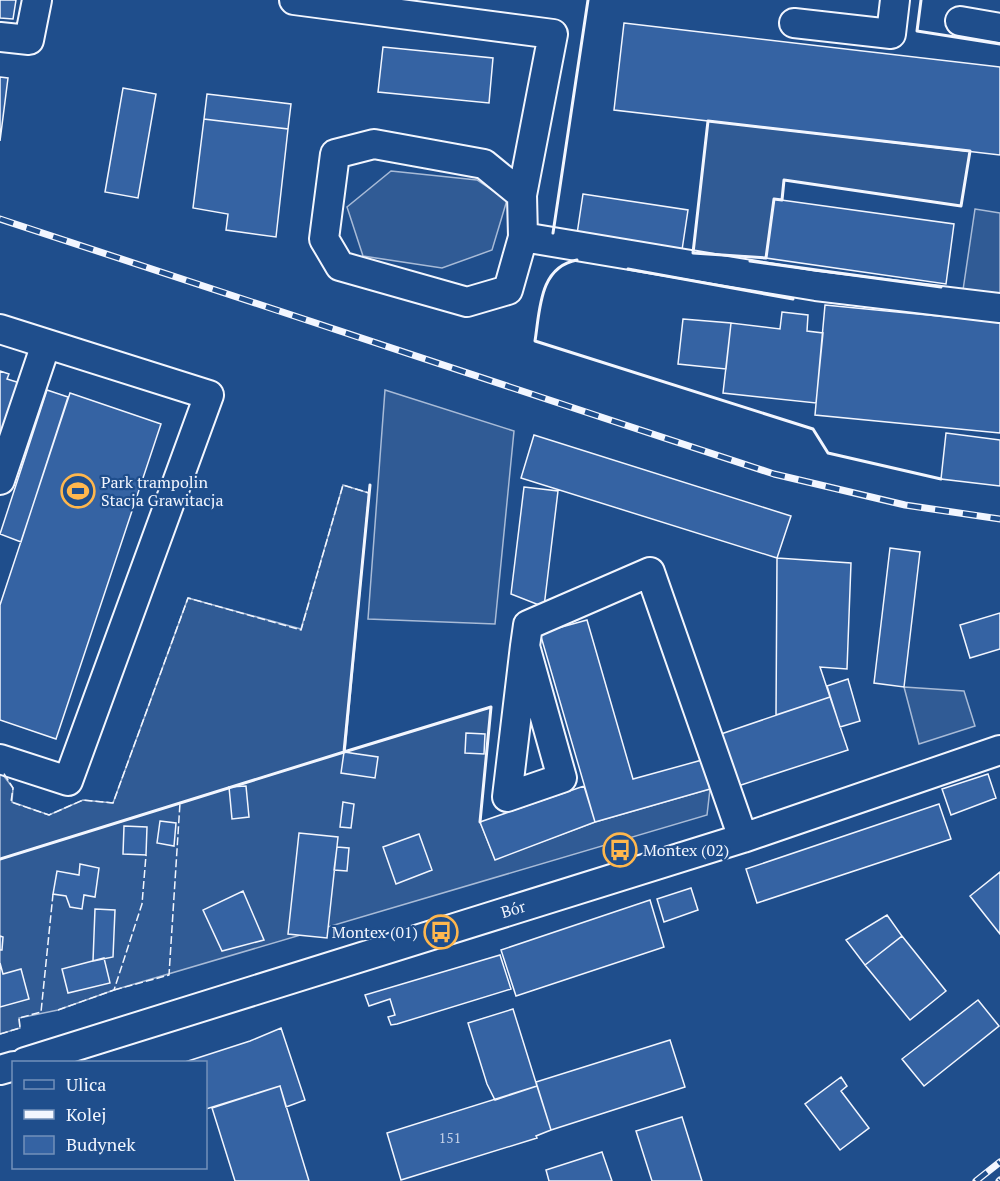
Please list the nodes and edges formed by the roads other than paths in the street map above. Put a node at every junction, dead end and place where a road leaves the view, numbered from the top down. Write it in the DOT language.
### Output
graph roads {
  1 [pos="37,0"];
  2 [pos="294,0"];
  3 [pos="895,0"];
  4 [pos="960,21"];
  5 [pos="794,23"];
  6 [pos="1000,28"];
  7 [pos="0,37"];
  8 [pos="522,195"];
  9 [pos="523,237"];
  10 [pos="1000,308"];
  11 [pos="0,329"];
  12 [pos="46,344"];
  13 [pos="0,480"];
  14 [pos="525,646"];
  15 [pos="1000,750"];
  16 [pos="0,759"];
  17 [pos="743,838"];
  18 [pos="28,1061"];
  1 -- 7 [label="street"];
  2 -- 8 [label="street"];
  3 -- 5 [label="street"];
  4 -- 6 [label="street"];
  8 -- 9 [label="street"];
  8 -- 9 [label="street"];
  9 -- 10 [label="street"];
  11 -- 12 [label="street"];
  12 -- 13 [label="street"];
  12 -- 16 [label="street"];
  14 -- 17 [label="street"];
  15 -- 17 [label="street, Bór"];
  17 -- 18 [label="street, Bór"];
}
